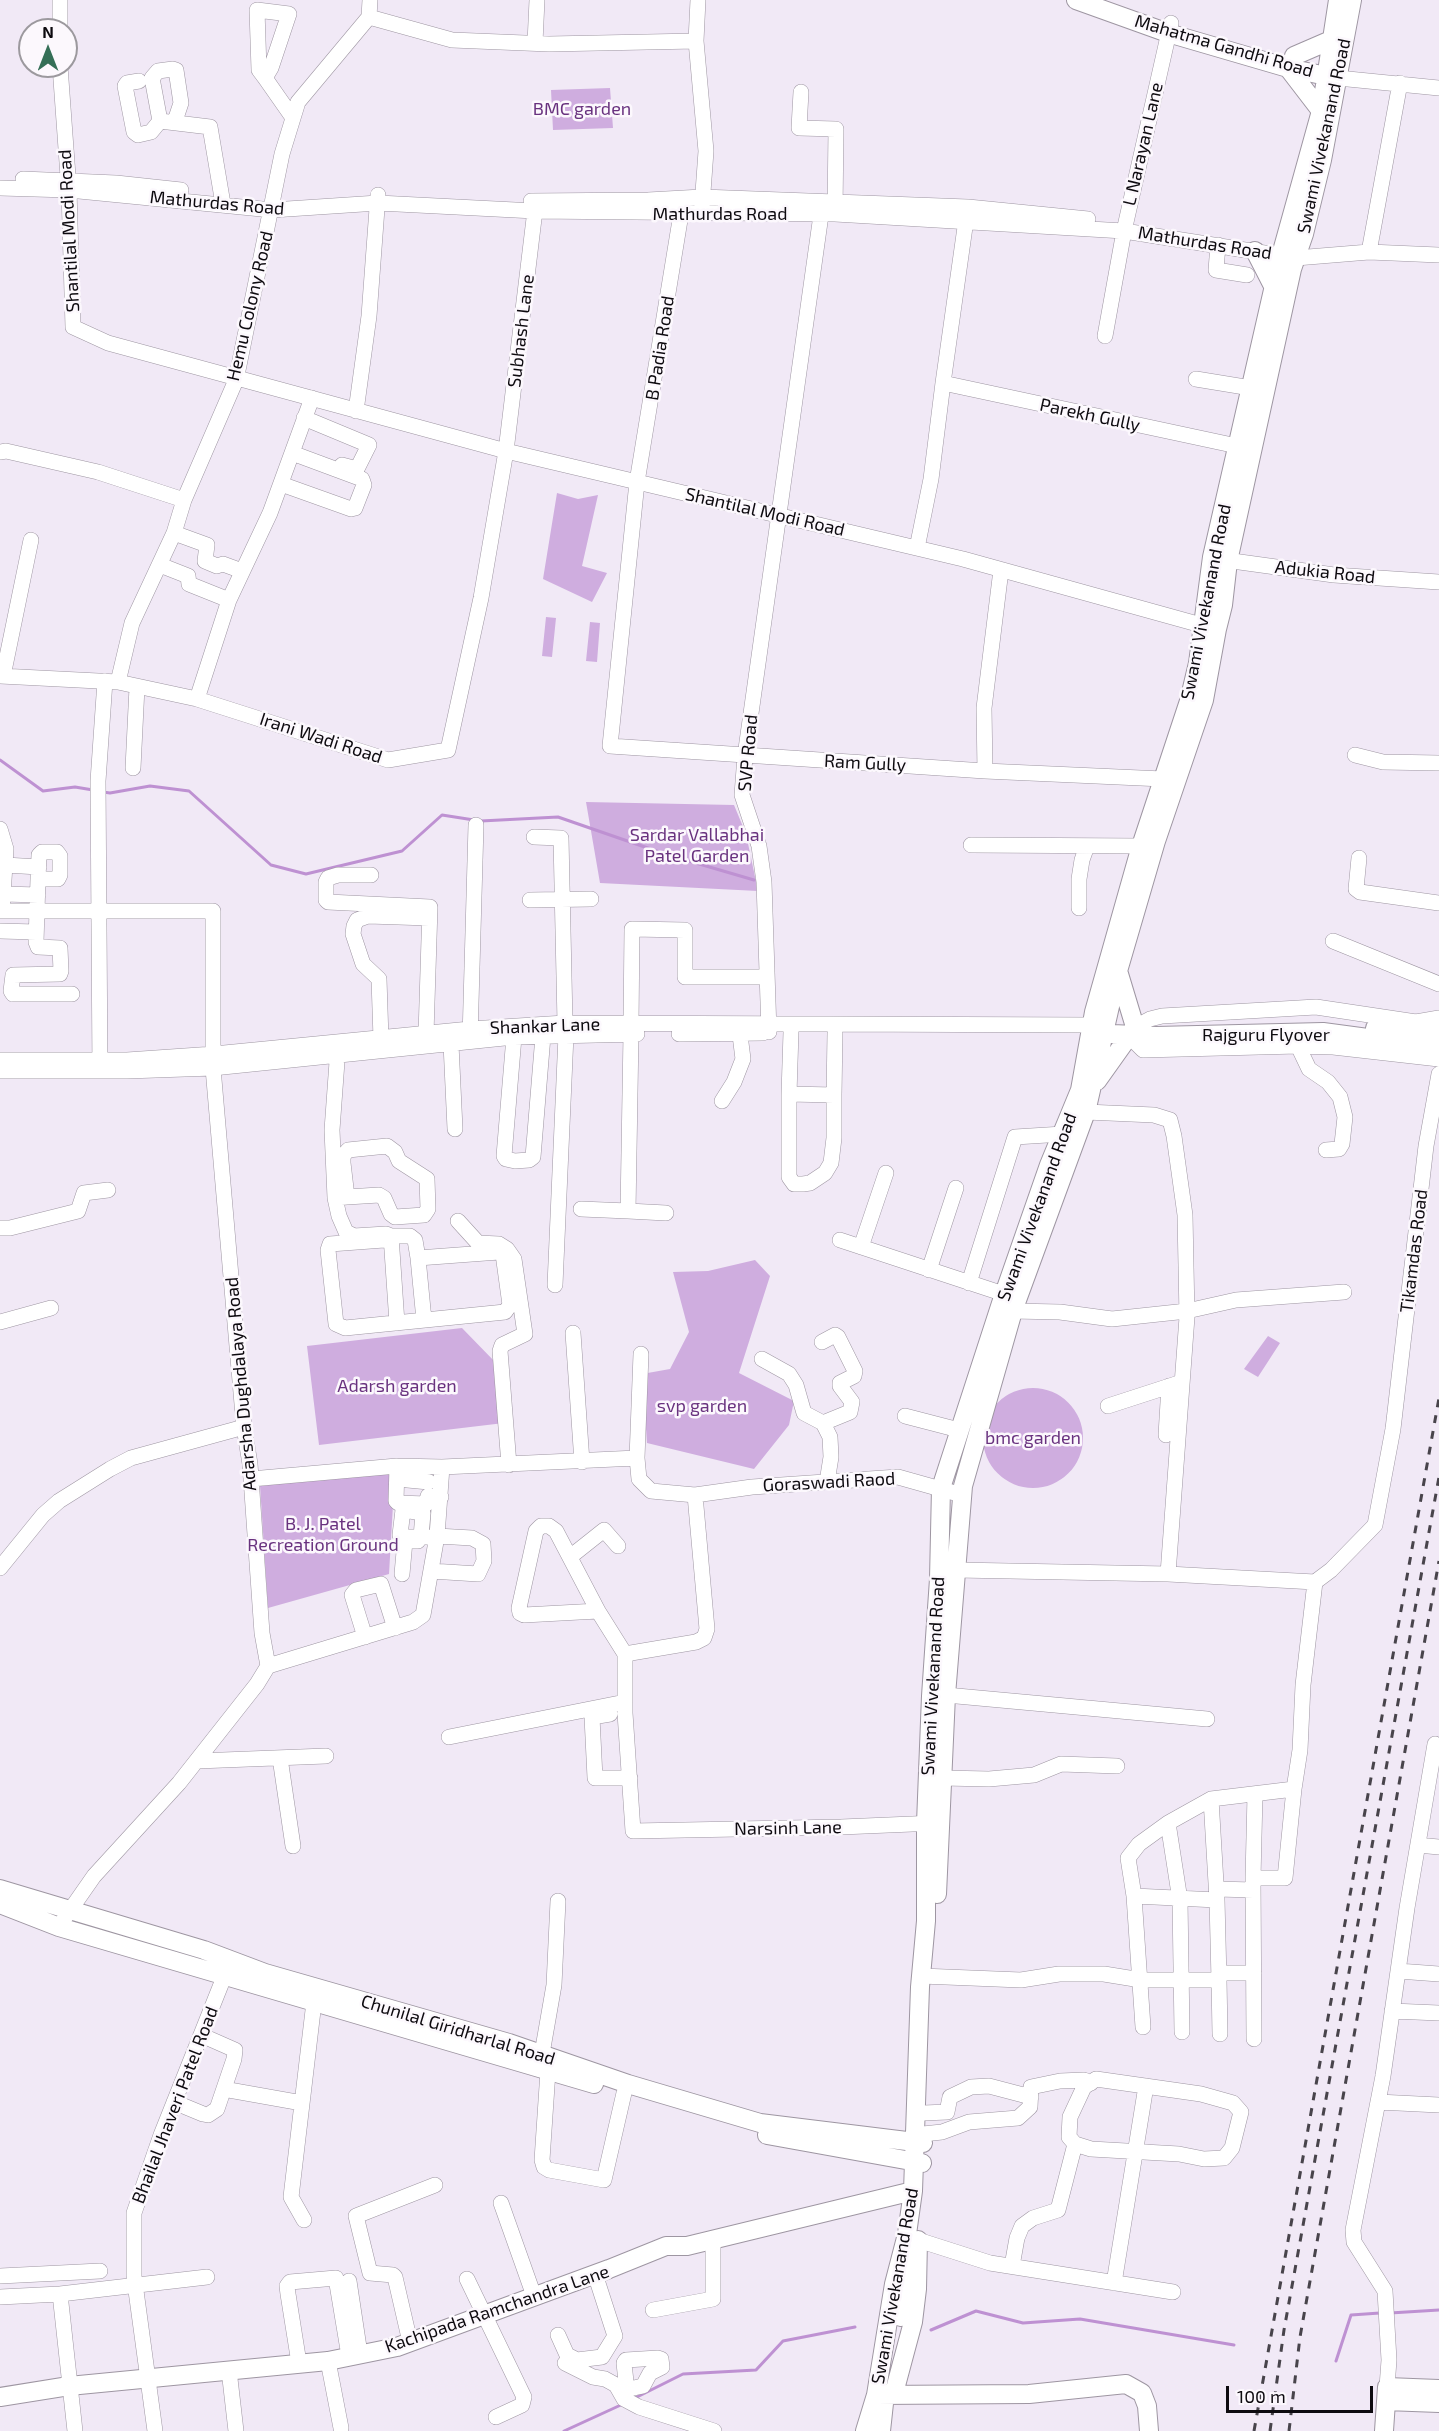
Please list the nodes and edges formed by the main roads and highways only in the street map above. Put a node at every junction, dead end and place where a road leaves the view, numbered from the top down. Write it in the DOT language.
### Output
graph roads {
  1 [pos="1076,0"];
  2 [pos="1106,0"];
  3 [pos="1338,0"];
  4 [pos="1352,0"];
  5 [pos="1169,28"];
  6 [pos="1331,40"];
  7 [pos="1291,62"];
  8 [pos="1332,72"];
  9 [pos="1321,111"];
  10 [pos="1255,250"];
  11 [pos="1294,253"];
  12 [pos="1274,288"];
  13 [pos="1220,559"];
  14 [pos="1210,627"];
  15 [pos="1118,971"];
  16 [pos="1097,1029"];
  17 [pos="1439,1029"];
  18 [pos="1132,1031"];
  19 [pos="1156,1031"];
  20 [pos="1439,1043"];
  21 [pos="1093,1086"];
  22 [pos="934,1823"];
  23 [pos="0,1889"];
  24 [pos="0,1904"];
  25 [pos="228,1967"];
  26 [pos="926,1977"];
  27 [pos="543,2065"];
  28 [pos="920,2140"];
  29 [pos="918,2162"];
  30 [pos="913,2191"];
  31 [pos="918,2240"];
  32 [pos="1439,2389"];
  33 [pos="885,2394"];
  34 [pos="1387,2394"];
  35 [pos="0,2397"];
  36 [pos="1439,2403"];
  37 [pos="865,2431"];
  38 [pos="880,2431"];
  39 [pos="1149,2431"];
  40 [pos="1384,2431"];
  1 -- 5 [label="main road, Mahatma Gandhi Road"];
  2 -- 5 [label="main road, Mahatma Gandhi Road"];
  3 -- 6 [label="main road, Swami Vivekanand Road"];
  4 -- 8 [label="main road, Swami Vivekanand Road"];
  5 -- 7 [label="main road, Mahatma Gandhi Road"];
  6 -- 7 [label="main road"];
  6 -- 8 [label="main road, Swami Vivekanand Road"];
  7 -- 8 [label="main road, Mahatma Gandhi Road"];
  7 -- 9 [label="main road"];
  8 -- 9 [label="main road, Swami Vivekanand Road"];
  8 -- 11 [label="main road, Swami Vivekanand Road"];
  9 -- 11 [label="main road, Swami Vivekanand Road"];
  10 -- 12 [label="main road"];
  11 -- 12 [label="main road, Swami Vivekanand Road"];
  11 -- 13 [label="main road, Swami Vivekanand Road"];
  12 -- 13 [label="main road, Swami Vivekanand Road"];
  13 -- 14 [label="main road, Swami Vivekanand Road"];
  14 -- 15 [label="main road, Swami Vivekanand Road"];
  14 -- 16 [label="main road, Swami Vivekanand Road"];
  15 -- 16 [label="main road, Swami Vivekanand Road"];
  15 -- 18 [label="main road"];
  16 -- 18 [label="main road, Rajguru Flyover"];
  16 -- 21 [label="main road, Swami Vivekanand Road"];
  16 -- 22 [label="main road, Swami Vivekanand Road"];
  17 -- 19 [label="main road, Rajguru Flyover"];
  18 -- 19 [label="main road, Rajguru Flyover"];
  18 -- 21 [label="main road"];
  19 -- 20 [label="main road, Rajguru Flyover"];
  21 -- 22 [label="main road, Swami Vivekanand Road"];
  22 -- 26 [label="main road, Swami Vivekanand Road"];
  23 -- 25 [label="main road, Chunilal Giridharlal Road"];
  24 -- 25 [label="main road, Chunilal Giridharlal Road"];
  25 -- 27 [label="main road, Chunilal Giridharlal Road"];
  25 -- 27 [label="main road, Chunilal Giridharlal Road"];
  26 -- 28 [label="main road, Swami Vivekanand Road"];
  26 -- 28 [label="main road, Swami Vivekanand Road"];
  27 -- 28 [label="main road, Chunilal Giridharlal Road"];
  27 -- 29 [label="main road, Chunilal Giridharlal Road"];
  28 -- 29 [label="main road, Swami Vivekanand Road"];
  29 -- 30 [label="main road, Swami Vivekanand Road"];
  29 -- 31 [label="main road, Swami Vivekanand Road"];
  30 -- 33 [label="main road, Swami Vivekanand Road"];
  30 -- 35 [label="main road, Kachipada Ramchandra Lane"];
  31 -- 33 [label="main road, Swami Vivekanand Road"];
  31 -- 33 [label="main road, Swami Vivekanand Road"];
  32 -- 34 [label="main road"];
  33 -- 37 [label="main road, Swami Vivekanand Road"];
  33 -- 38 [label="main road, Swami Vivekanand Road"];
  33 -- 39 [label="main road"];
  34 -- 36 [label="main road"];
  34 -- 40 [label="main road"];
}
